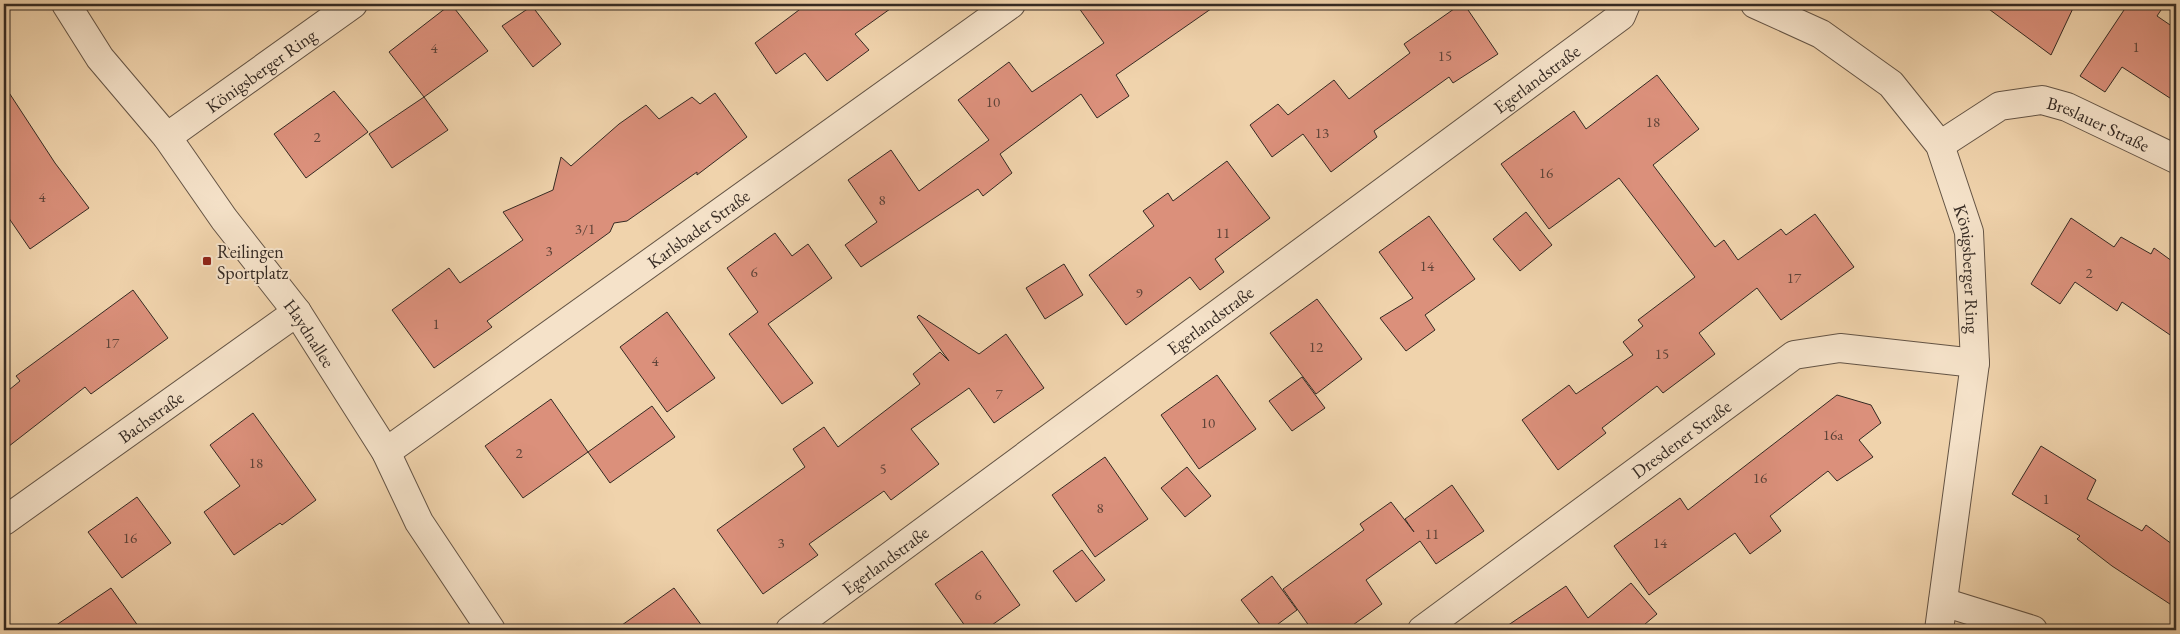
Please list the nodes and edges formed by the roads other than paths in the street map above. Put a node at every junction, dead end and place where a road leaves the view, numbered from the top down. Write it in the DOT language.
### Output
graph roads {
  1 [pos="66,4"];
  2 [pos="353,4"];
  3 [pos="1010,4"];
  4 [pos="1626,4"];
  5 [pos="1755,4"];
  6 [pos="167,137"];
  7 [pos="1940,145"];
  8 [pos="2176,159"];
  9 [pos="297,312"];
  10 [pos="1975,363"];
  11 [pos="386,452"];
  12 [pos="4,520"];
  13 [pos="1943,602"];
  14 [pos="485,628"];
  15 [pos="790,630"];
  16 [pos="1422,630"];
  17 [pos="1939,630"];
  18 [pos="2033,630"];
  1 -- 6 [label="street, Haydnallee"];
  2 -- 6 [label="street, Königsberger Ring"];
  3 -- 11 [label="street, Karlsbader Straße"];
  4 -- 15 [label="street, Egerlandstraße"];
  5 -- 7 [label="street, Königsberger Ring"];
  6 -- 9 [label="street, Haydnallee"];
  7 -- 8 [label="street, Breslauer Straße"];
  7 -- 10 [label="street, Königsberger Ring"];
  9 -- 11 [label="street, Haydnallee"];
  9 -- 12 [label="street, Bachstraße"];
  10 -- 13 [label="street, Königsberger Ring"];
  10 -- 16 [label="street, Dresdener Straße"];
  11 -- 14 [label="street, Haydnallee"];
  13 -- 17 [label="street, Königsberger Ring"];
  13 -- 18 [label="street"];
}
